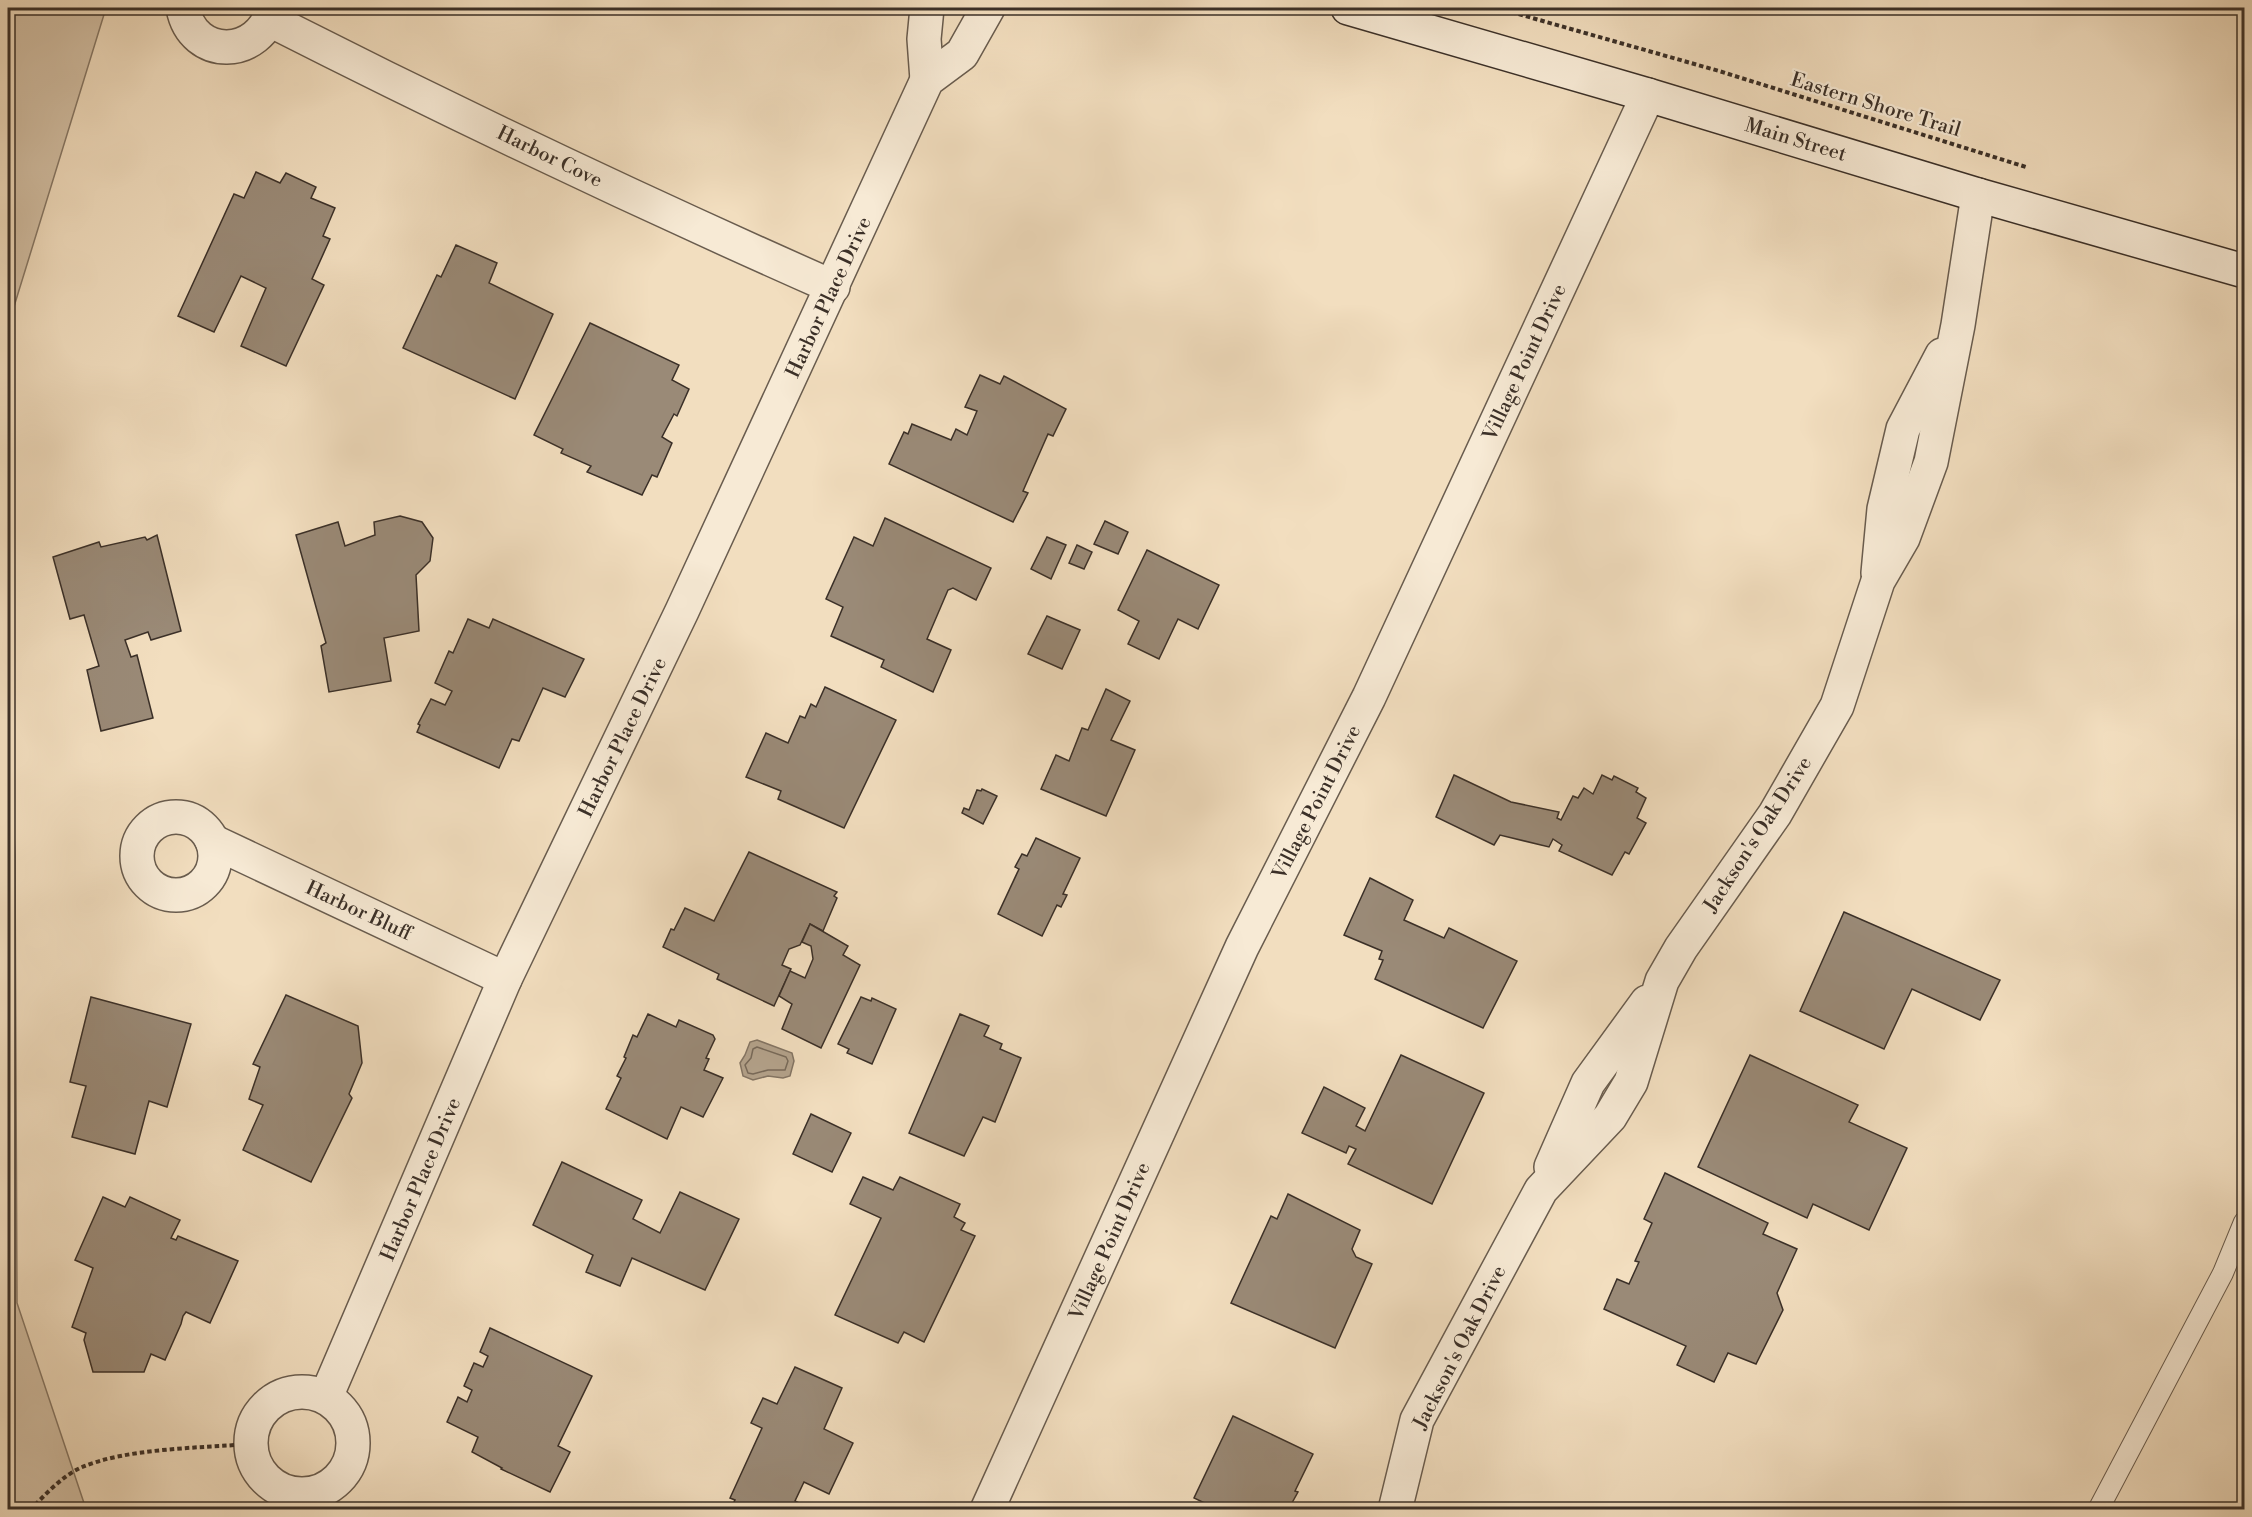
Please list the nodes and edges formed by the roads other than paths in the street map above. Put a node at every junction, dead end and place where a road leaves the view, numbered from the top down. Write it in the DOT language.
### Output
graph roads {
  1 [pos="183,8"];
  2 [pos="927,8"];
  3 [pos="988,8"];
  4 [pos="1348,8"];
  5 [pos="272,14"];
  6 [pos="927,80"];
  7 [pos="1648,95"];
  8 [pos="1978,195"];
  9 [pos="2244,271"];
  10 [pos="833,287"];
  11 [pos="212,841"];
  12 [pos="505,979"];
  13 [pos="2244,1222"];
  14 [pos="326,1397"];
  15 [pos="987,1509"];
  16 [pos="1395,1509"];
  17 [pos="2098,1509"];
  1 -- 5 [label="street, Harbor Cove"];
  2 -- 6 [label="street, Harbor Place Drive"];
  3 -- 6 [label="street, Harbor Place Drive"];
  4 -- 7 [label="street, Main Street"];
  5 -- 10 [label="street, Harbor Cove"];
  6 -- 10 [label="street, Harbor Place Drive"];
  7 -- 8 [label="street, Main Street"];
  7 -- 15 [label="street, Village Point Drive"];
  8 -- 9 [label="street, Main Street"];
  8 -- 16 [label="street, Jackson's Oak Drive"];
  10 -- 12 [label="street, Harbor Place Drive"];
  11 -- 12 [label="street, Harbor Bluff"];
  12 -- 14 [label="street, Harbor Place Drive"];
  13 -- 17 [label="lane"];
  14 -- 14 [label="street"];
}
